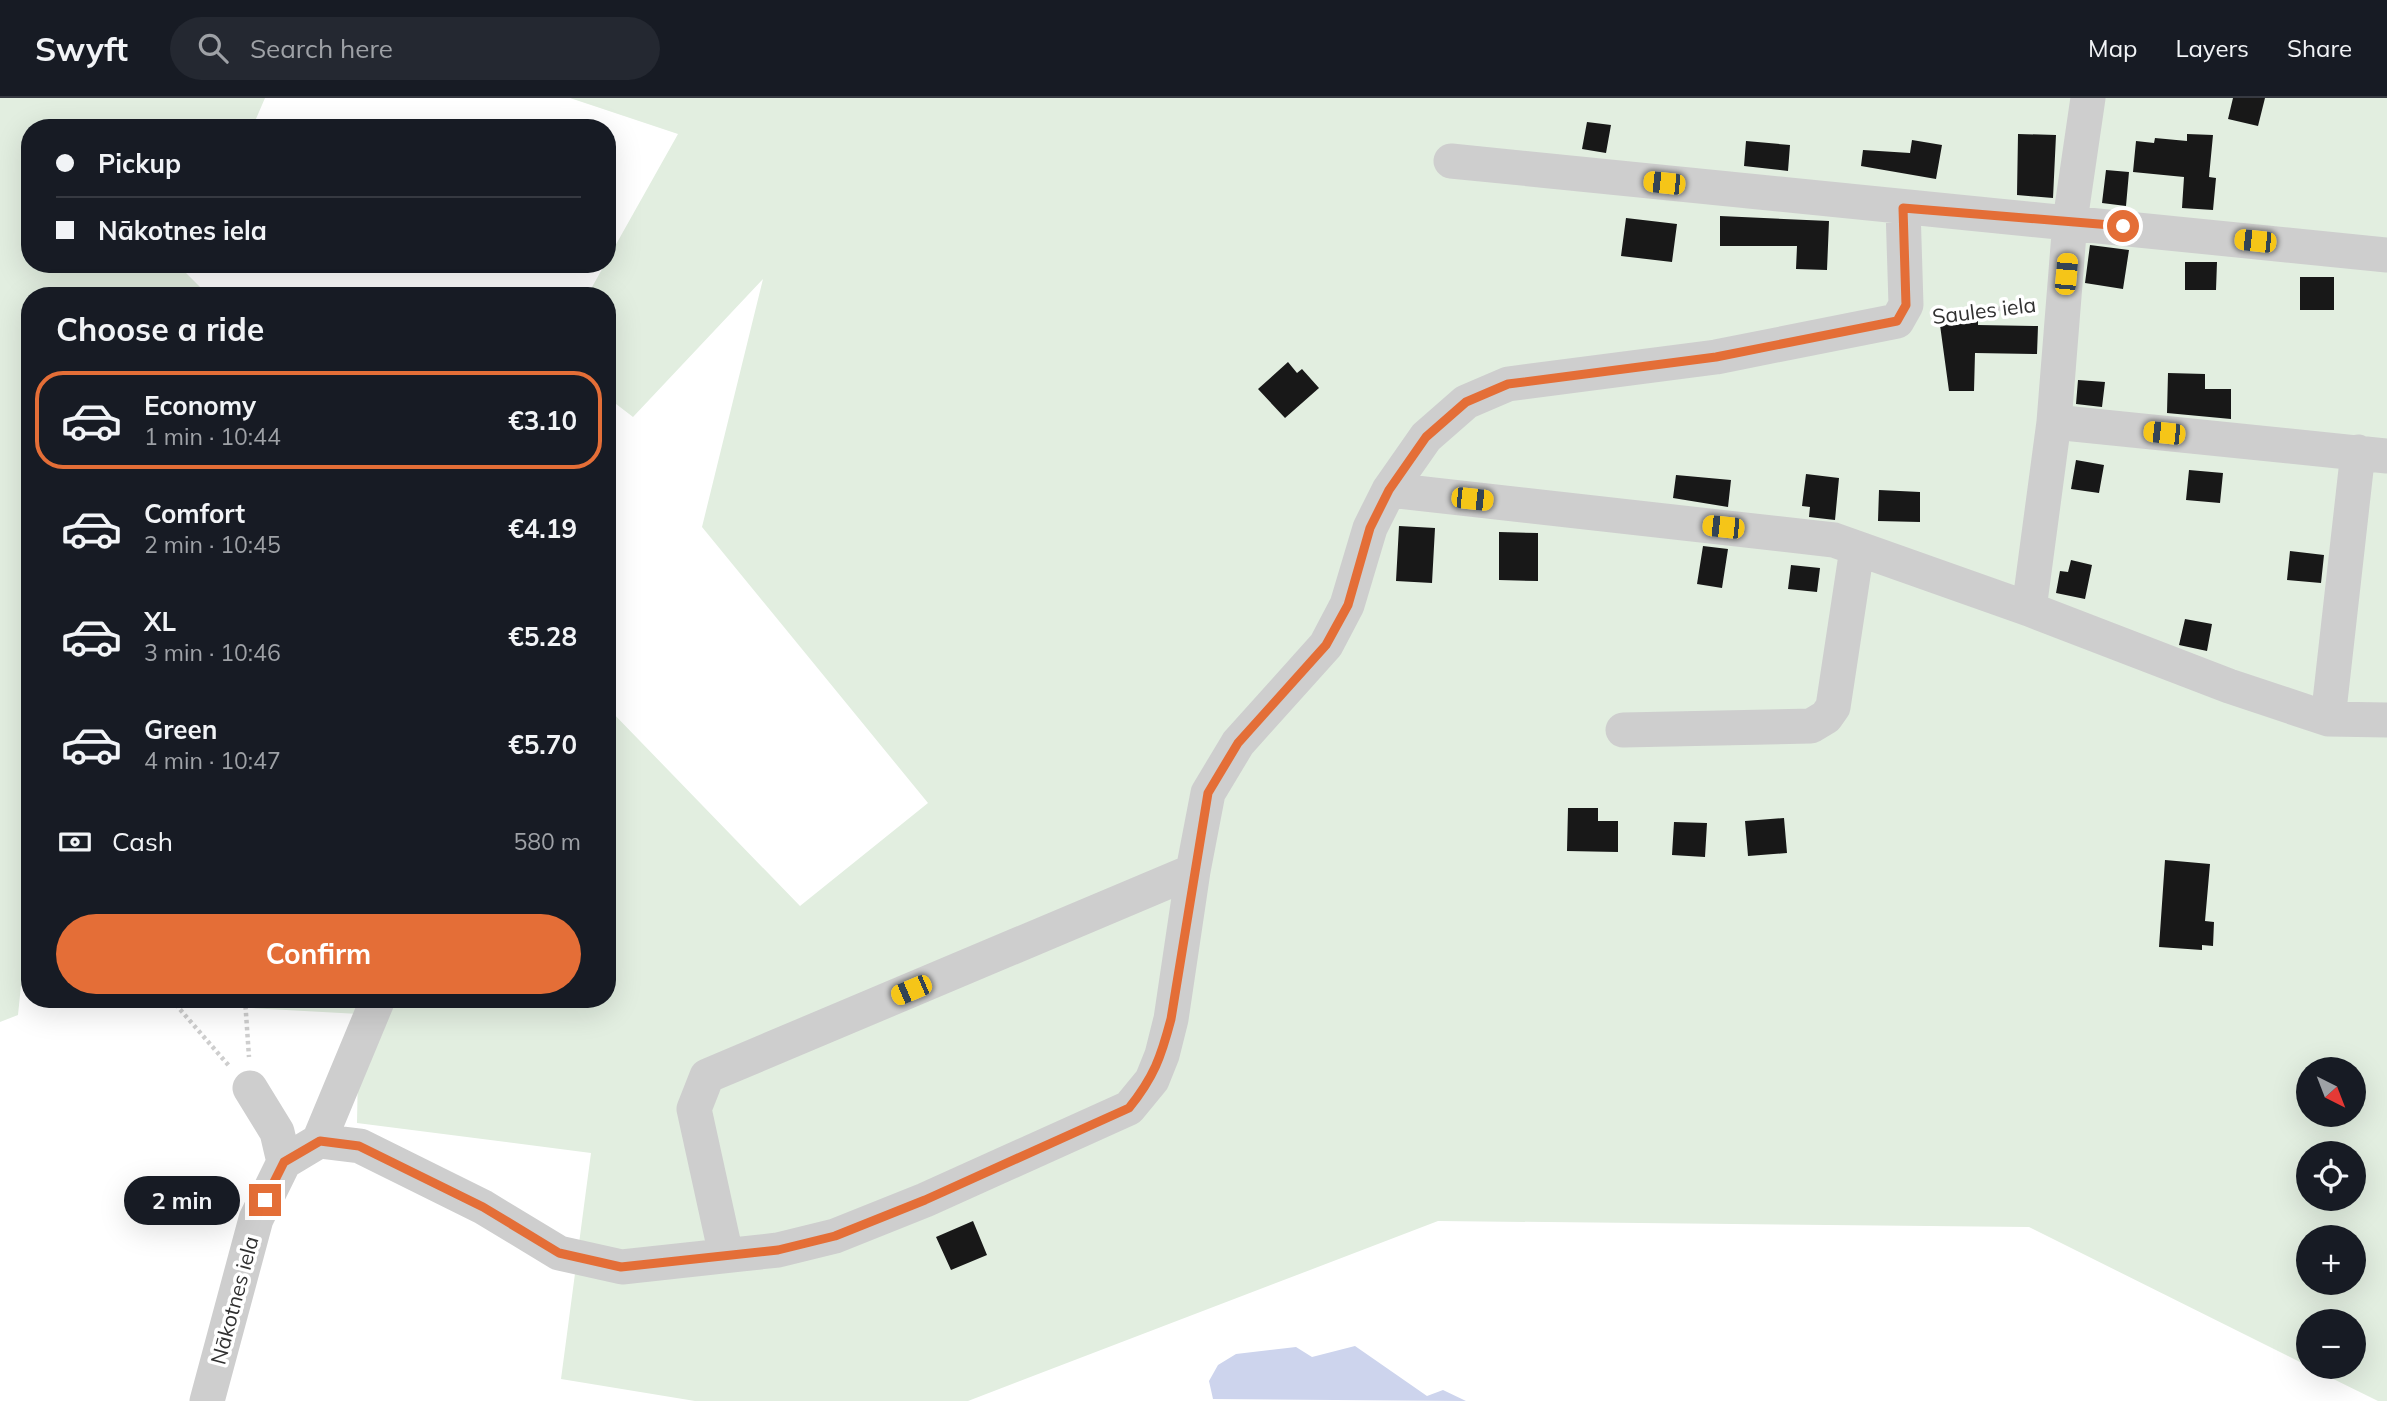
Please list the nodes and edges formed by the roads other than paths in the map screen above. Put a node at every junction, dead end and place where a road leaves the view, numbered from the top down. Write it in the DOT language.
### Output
graph roads {
  1 [pos="2088,98"];
  2 [pos="1451,161"];
  3 [pos="1903,208"];
  4 [pos="2070,221"];
  5 [pos="2387,255"];
  6 [pos="2054,422"];
  7 [pos="2372,454"];
  8 [pos="1389,490"];
  9 [pos="1857,549"];
  10 [pos="2029,609"];
  11 [pos="2328,719"];
  12 [pos="2387,720"];
  13 [pos="1623,730"];
  14 [pos="1193,871"];
  15 [pos="375,1008"];
  16 [pos="250,1088"];
  17 [pos="320,1141"];
  18 [pos="284,1162"];
  19 [pos="726,1255"];
  20 [pos="207,1401"];
  1 -- 4 [label="street"];
  2 -- 3 [label="street"];
  3 -- 4 [label="street"];
  3 -- 8 [label="street"];
  4 -- 5 [label="street"];
  4 -- 6 [label="street"];
  6 -- 7 [label="street"];
  6 -- 10 [label="street"];
  7 -- 11 [label="street"];
  8 -- 9 [label="street"];
  8 -- 14 [label="street"];
  9 -- 10 [label="street"];
  9 -- 13 [label="street"];
  10 -- 11 [label="street"];
  11 -- 12 [label="street"];
  14 -- 19 [label="street"];
  14 -- 19 [label="street"];
  15 -- 17 [label="street"];
  16 -- 18 [label="street"];
  17 -- 18 [label="street"];
  17 -- 19 [label="street"];
  18 -- 20 [label="street, Nākotnes iela"];
}
